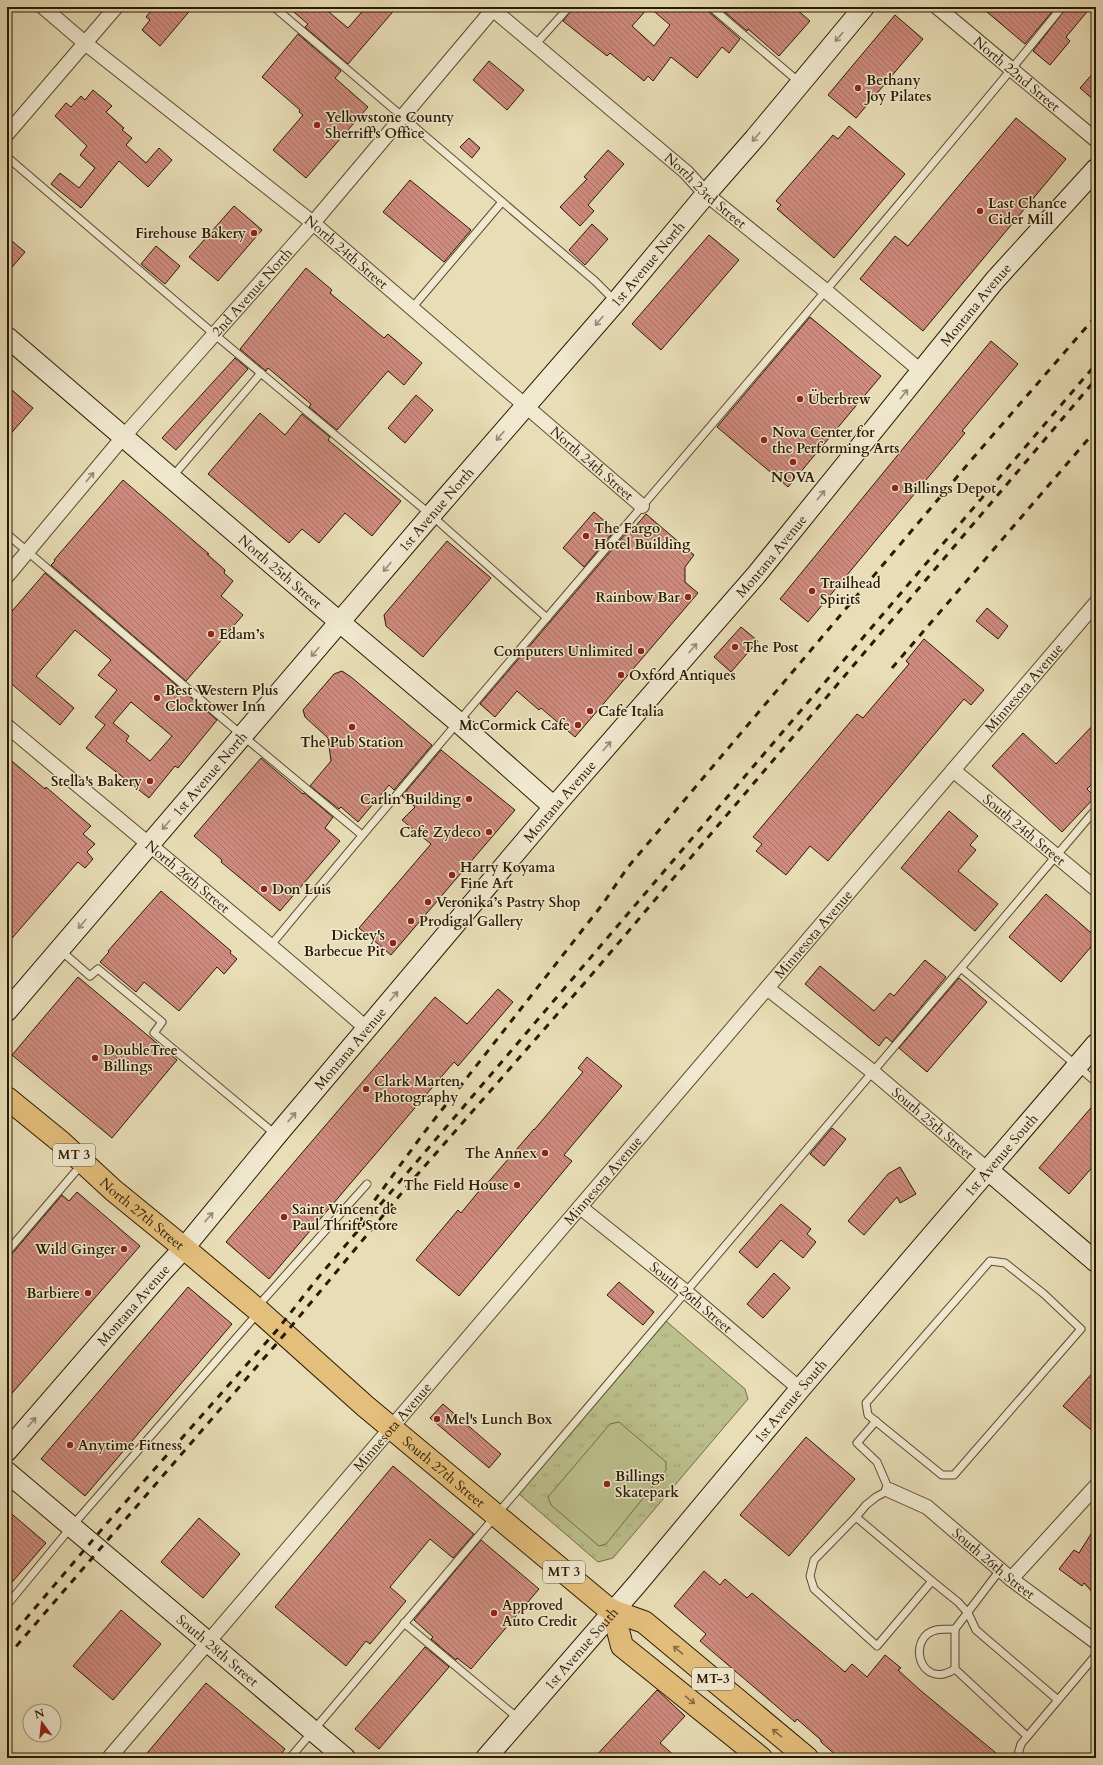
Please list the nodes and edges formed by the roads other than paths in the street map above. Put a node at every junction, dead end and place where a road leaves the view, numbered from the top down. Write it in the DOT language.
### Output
graph roads {
  1 [pos="43,7"];
  2 [pos="116,7"];
  3 [pos="274,7"];
  4 [pos="569,7"];
  5 [pos="711,7"];
  6 [pos="864,7"];
  7 [pos="937,7"];
  8 [pos="1062,7"];
  9 [pos="493,8"];
  10 [pos="85,44"];
  11 [pos="535,45"];
  12 [pos="1012,69"];
  13 [pos="800,83"];
  14 [pos="403,117"];
  15 [pos="7,134"];
  16 [pos="1096,140"];
  17 [pos="7,157"];
  18 [pos="1096,169"];
  19 [pos="706,194"];
  20 [pos="502,202"];
  21 [pos="313,223"];
  22 [pos="826,291"];
  23 [pos="616,302"];
  24 [pos="412,308"];
  25 [pos="214,334"];
  26 [pos="7,337"];
  27 [pos="922,372"];
  28 [pos="261,373"];
  29 [pos="525,407"];
  30 [pos="124,436"];
  31 [pos="172,478"];
  32 [pos="642,506"];
  33 [pos="431,515"];
  34 [pos="7,534"];
  35 [pos="28,551"];
  36 [pos="7,576"];
  37 [pos="1096,603"];
  38 [pos="547,618"];
  39 [pos="340,622"];
  40 [pos="458,722"];
  41 [pos="7,726"];
  42 [pos="243,736"];
  43 [pos="953,770"];
  44 [pos="554,807"];
  45 [pos="1096,809"];
  46 [pos="362,835"];
  47 [pos="149,845"];
  48 [pos="1057,855"];
  49 [pos="1096,889"];
  50 [pos="272,945"];
  51 [pos="60,950"];
  52 [pos="961,968"];
  53 [pos="767,988"];
  54 [pos="7,1011"];
  55 [pos="366,1028"];
  56 [pos="1096,1044"];
  57 [pos="1077,1066"];
  58 [pos="873,1072"];
  59 [pos="1096,1082"];
  60 [pos="7,1098"];
  61 [pos="277,1135"];
  62 [pos="83,1163"];
  63 [pos="988,1170"];
  64 [pos="367,1184"];
  65 [pos="580,1207"];
  66 [pos="184,1248"];
  67 [pos="7,1252"];
  68 [pos="1096,1262"];
  69 [pos="686,1292"];
  70 [pos="257,1310"];
  71 [pos="278,1329"];
  72 [pos="800,1390"];
  73 [pos="876,1421"];
  74 [pos="391,1428"];
  75 [pos="7,1451"];
  76 [pos="7,1472"];
  77 [pos="1096,1486"];
  78 [pos="890,1490"];
  79 [pos="497,1515"];
  80 [pos="856,1517"];
  81 [pos="72,1526"];
  82 [pos="1005,1574"];
  83 [pos="932,1581"];
  84 [pos="7,1605"];
  85 [pos="613,1611"];
  86 [pos="968,1613"];
  87 [pos="404,1623"];
  88 [pos="955,1629"];
  89 [pos="208,1642"];
  90 [pos="1096,1642"];
  91 [pos="1096,1655"];
  92 [pos="955,1669"];
  93 [pos="1058,1700"];
  94 [pos="520,1720"];
  95 [pos="313,1731"];
  96 [pos="1028,1736"];
  97 [pos="109,1758"];
  98 [pos="290,1758"];
  99 [pos="345,1758"];
  100 [pos="486,1758"];
  101 [pos="761,1758"];
  102 [pos="807,1758"];
  103 [pos="1017,1758"];
  1 -- 10 [label="street, North 24th Street"];
  2 -- 10 [label="street"];
  3 -- 14 [label="lane"];
  4 -- 11 [label="lane"];
  5 -- 13 [label="lane"];
  6 -- 13 [label="main road, 1st Avenue North, one-way"];
  7 -- 12 [label="street, North 22nd Street"];
  8 -- 12 [label="lane"];
  9 -- 11 [label="street, North 23rd Street"];
  9 -- 14 [label="street, 2nd Avenue North"];
  10 -- 15 [label="street"];
  10 -- 21 [label="street, North 24th Street"];
  11 -- 19 [label="street, North 23rd Street"];
  12 -- 16 [label="street, North 22nd Street"];
  12 -- 22 [label="lane"];
  13 -- 19 [label="main road, 1st Avenue North, one-way"];
  14 -- 20 [label="lane"];
  14 -- 21 [label="street, 2nd Avenue North"];
  17 -- 25 [label="lane"];
  18 -- 27 [label="main road, Montana Avenue"];
  19 -- 22 [label="street, North 23rd Street"];
  19 -- 23 [label="main road, 1st Avenue North"];
  20 -- 23 [label="lane"];
  20 -- 24 [label="lane"];
  21 -- 24 [label="street, North 24th Street"];
  21 -- 25 [label="street, 2nd Avenue North"];
  22 -- 27 [label="street, North 23rd Street"];
  22 -- 32 [label="lane"];
  23 -- 29 [label="main road, 1st Avenue North, one-way"];
  24 -- 29 [label="street, North 24th Street"];
  25 -- 28 [label="lane"];
  25 -- 30 [label="street, 2nd Avenue North"];
  26 -- 30 [label="main road, North 25th Street"];
  44 -- 27 [label="main road, Montana Avenue, one-way"];
  28 -- 31 [label="lane"];
  28 -- 33 [label="lane"];
  29 -- 32 [label="street, North 24th Street"];
  29 -- 33 [label="main road, 1st Avenue North, one-way"];
  30 -- 31 [label="main road, North 25th Street"];
  35 -- 30 [label="street, 2nd Avenue North, one-way"];
  31 -- 39 [label="main road, North 25th Street"];
  32 -- 38 [label="lane"];
  33 -- 38 [label="lane"];
  33 -- 39 [label="main road, 1st Avenue North, one-way"];
  34 -- 35 [label="lane"];
  35 -- 36 [label="street, 2nd Avenue North"];
  35 -- 42 [label="lane"];
  37 -- 43 [label="street, Minnesota Avenue"];
  38 -- 40 [label="lane"];
  39 -- 40 [label="main road, North 25th Street"];
  39 -- 42 [label="main road, 1st Avenue North, one-way"];
  40 -- 44 [label="main road, North 25th Street"];
  40 -- 46 [label="lane"];
  41 -- 47 [label="street, North 26th Street"];
  42 -- 46 [label="lane"];
  42 -- 47 [label="main road, 1st Avenue North, one-way"];
  43 -- 48 [label="street, South 24th Street"];
  43 -- 53 [label="street, Minnesota Avenue"];
  55 -- 44 [label="main road, Montana Avenue, one-way"];
  45 -- 48 [label="lane"];
  46 -- 50 [label="lane"];
  47 -- 50 [label="street, North 26th Street"];
  47 -- 51 [label="main road, 1st Avenue North, one-way"];
  48 -- 49 [label="street, South 24th Street"];
  48 -- 52 [label="lane"];
  50 -- 55 [label="street, North 26th Street"];
  51 -- 54 [label="main road, 1st Avenue North"];
  51 -- 61 [label="lane"];
  52 -- 57 [label="lane"];
  52 -- 58 [label="lane"];
  53 -- 58 [label="street, South 25th Street"];
  53 -- 65 [label="street, Minnesota Avenue"];
  61 -- 55 [label="main road, Montana Avenue, one-way"];
  56 -- 57 [label="main road, 1st Avenue South"];
  57 -- 59 [label="lane"];
  57 -- 63 [label="main road, 1st Avenue South"];
  58 -- 63 [label="street, South 25th Street"];
  58 -- 69 [label="lane"];
  60 -- 62 [label="main road, North 27th Street / MT 3"];
  66 -- 61 [label="main road, Montana Avenue, one-way"];
  62 -- 66 [label="main road, North 27th Street / MT 3"];
  62 -- 67 [label="lane"];
  63 -- 68 [label="main road, South 25th Street"];
  63 -- 72 [label="main road, 1st Avenue South"];
  64 -- 70 [label="lane"];
  65 -- 69 [label="street, South 26th Street"];
  65 -- 74 [label="street, Minnesota Avenue"];
  66 -- 70 [label="main road, North 27th Street / MT 3"];
  75 -- 66 [label="main road, Montana Avenue, one-way"];
  69 -- 72 [label="street, South 26th Street"];
  69 -- 79 [label="lane"];
  70 -- 71 [label="main road, North 27th Street / MT 3"];
  70 -- 81 [label="lane"];
  71 -- 74 [label="main road, South 27th Street / MT 3"];
  72 -- 85 [label="main road, 1st Avenue South"];
  73 -- 73 [label="lane"];
  73 -- 78 [label="lane"];
  74 -- 79 [label="main road, South 27th Street / MT 3"];
  74 -- 89 [label="street, Minnesota Avenue"];
  76 -- 81 [label="main road, South 28th Street"];
  77 -- 82 [label="street"];
  78 -- 80 [label="lane"];
  78 -- 82 [label="street, South 26th Street"];
  79 -- 85 [label="main road, South 27th Street / MT 3"];
  79 -- 87 [label="lane"];
  80 -- 83 [label="lane"];
  80 -- 83 [label="lane"];
  81 -- 84 [label="lane"];
  81 -- 89 [label="main road, South 28th Street"];
  82 -- 86 [label="lane"];
  82 -- 90 [label="street, South 26th Street"];
  83 -- 86 [label="lane"];
  85 -- 94 [label="main road, 1st Avenue South"];
  85 -- 101 [label="main road, one-way"];
  102 -- 85 [label="main road, South 27th Street / MT-3, one-way"];
  86 -- 88 [label="lane"];
  86 -- 93 [label="lane"];
  87 -- 94 [label="lane"];
  87 -- 95 [label="lane"];
  88 -- 92 [label="lane"];
  88 -- 92 [label="lane"];
  89 -- 95 [label="main road, South 28th Street"];
  89 -- 97 [label="street, Minnesota Avenue"];
  91 -- 93 [label="lane"];
  92 -- 96 [label="lane"];
  93 -- 96 [label="lane"];
  94 -- 100 [label="main road, 1st Avenue South"];
  95 -- 98 [label="lane"];
  95 -- 99 [label="main road, South 28th Street"];
  96 -- 103 [label="lane"];
}
